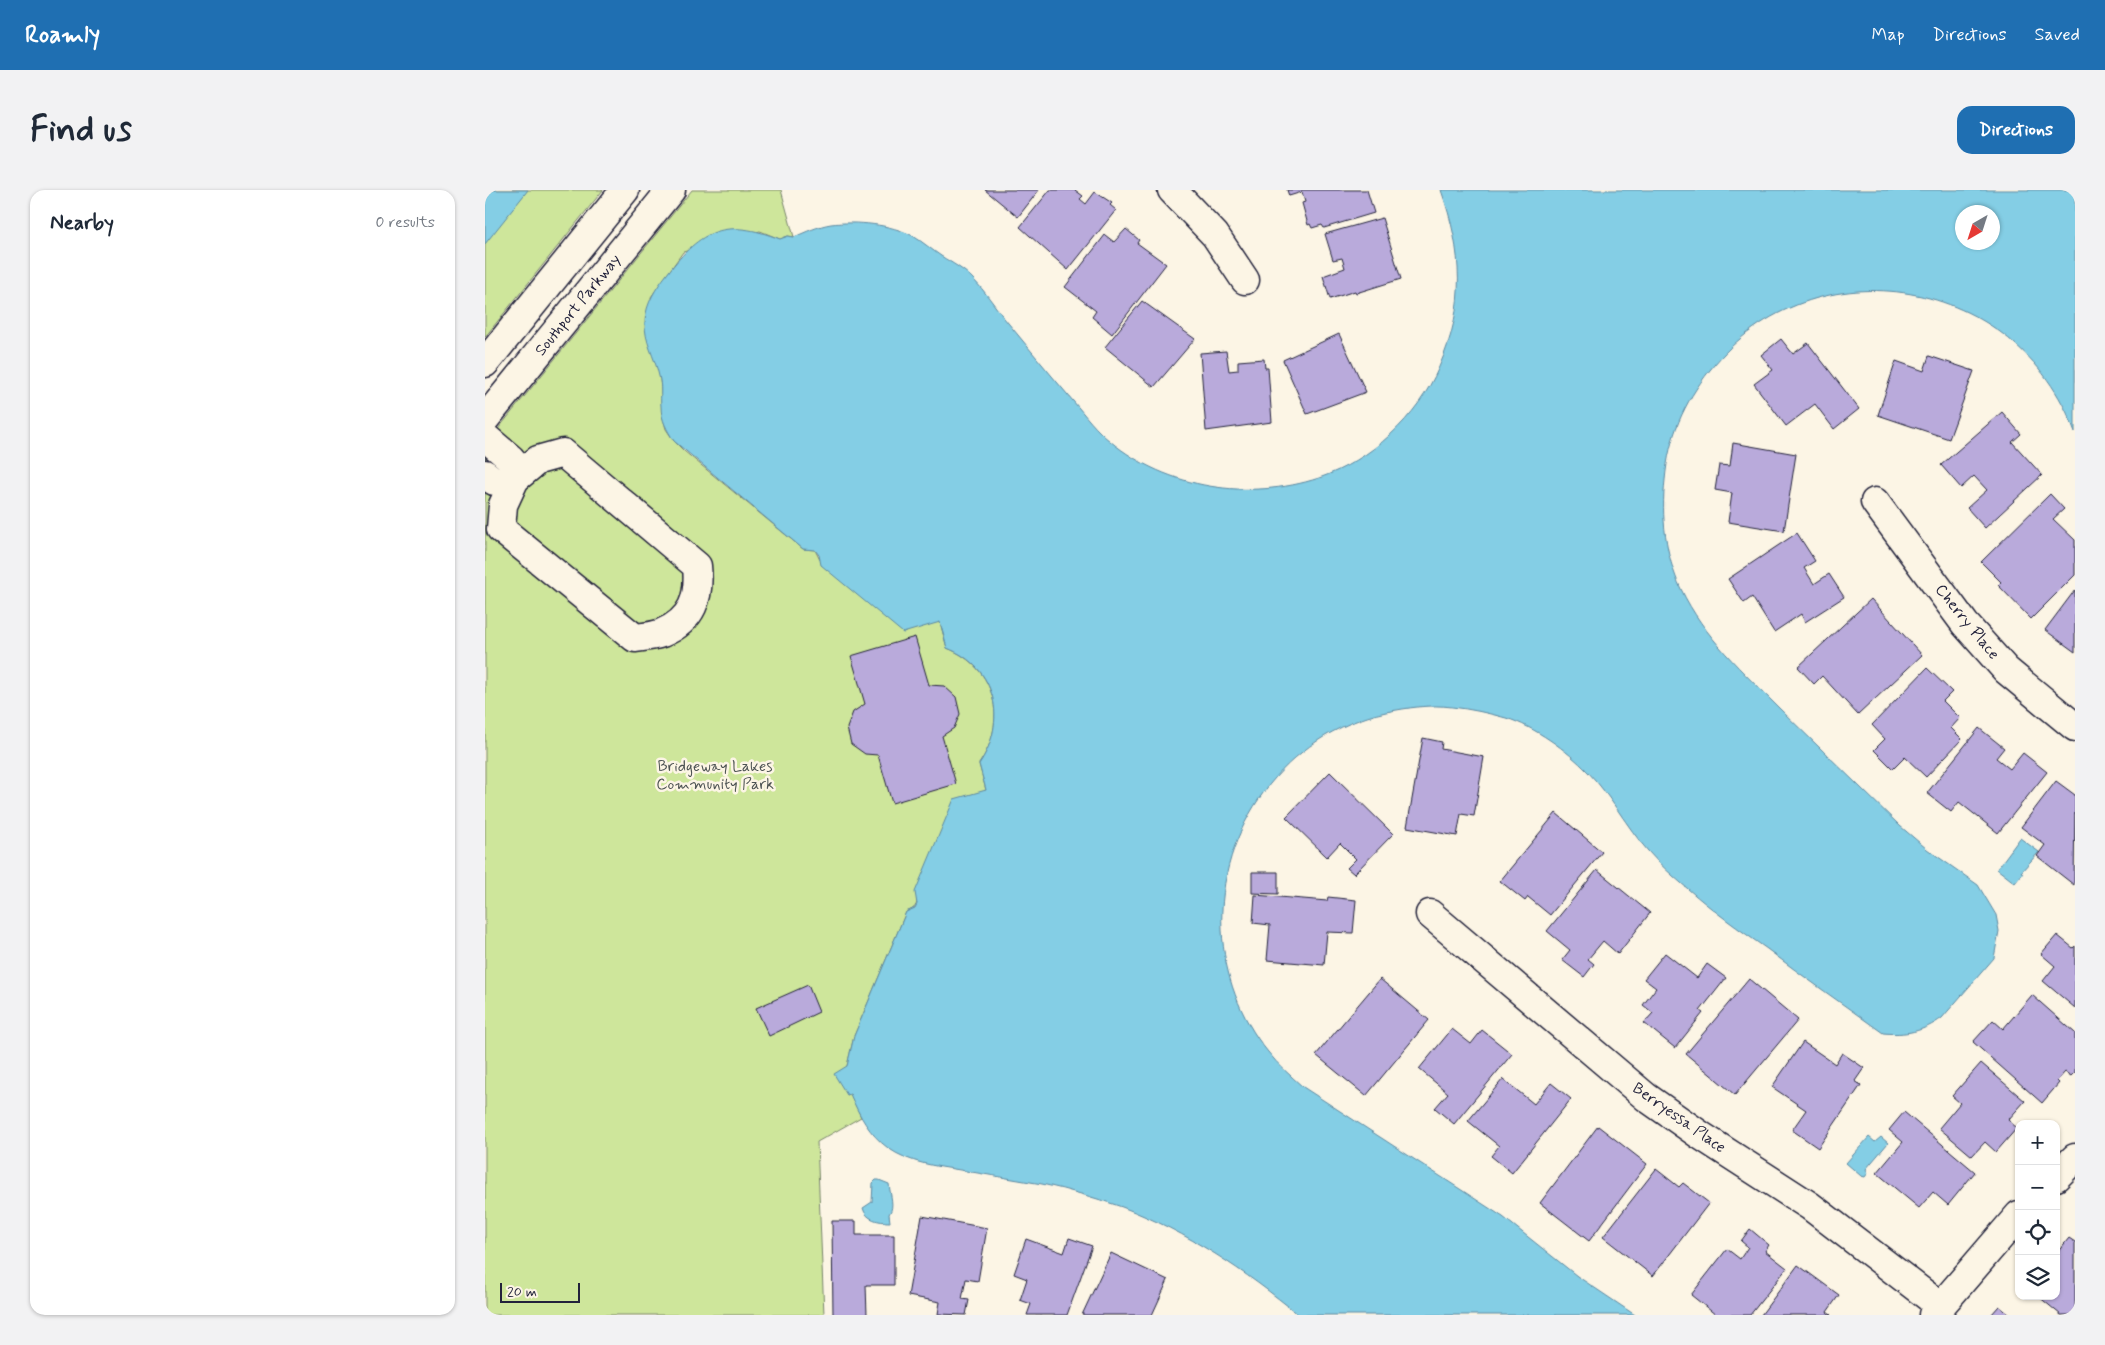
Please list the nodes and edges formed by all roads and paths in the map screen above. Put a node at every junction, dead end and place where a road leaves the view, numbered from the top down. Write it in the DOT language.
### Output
graph roads {
  1 [pos="625,190"];
  2 [pos="671,190"];
  3 [pos="1172,190"];
  4 [pos="1245,280"];
  5 [pos="485,363"];
  6 [pos="485,419"];
  7 [pos="485,437"];
  8 [pos="485,474"];
  9 [pos="515,479"];
  10 [pos="1875,502"];
  11 [pos="2075,727"];
  12 [pos="1430,914"];
  13 [pos="2075,1158"];
  14 [pos="2060,1173"];
  15 [pos="2015,1220"];
  16 [pos="1936,1310"];
  1 -- 5 [label="street"];
  2 -- 6 [label="street, Southport Parkway"];
  3 -- 4 [label="street"];
  7 -- 9 [label="street"];
  8 -- 9 [label="street"];
  9 -- 9 [label="street"];
  10 -- 11 [label="street, Cherry Place"];
  12 -- 16 [label="street, Berryessa Place"];
  13 -- 14 [label="street"];
  15 -- 16 [label="street"];
}
